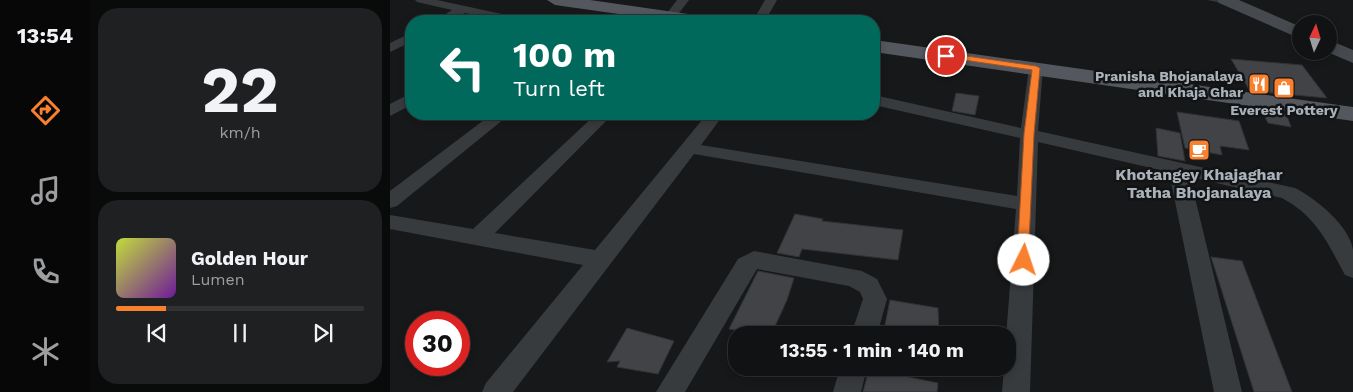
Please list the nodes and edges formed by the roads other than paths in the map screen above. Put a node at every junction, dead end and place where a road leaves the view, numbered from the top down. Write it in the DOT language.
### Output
graph roads {
  1 [pos="421,0"];
  2 [pos="555,0"];
  3 [pos="683,0"];
  4 [pos="771,0"];
  5 [pos="1225,0"];
  6 [pos="464,10"];
  7 [pos="454,15"];
  8 [pos="488,15"];
  9 [pos="645,15"];
  10 [pos="672,15"];
  11 [pos="762,15"];
  12 [pos="1292,30"];
  13 [pos="405,40"];
  14 [pos="880,47"];
  15 [pos="390,48"];
  16 [pos="1338,50"];
  17 [pos="1353,57"];
  18 [pos="1036,68"];
  19 [pos="880,101"];
  20 [pos="405,102"];
  21 [pos="390,111"];
  22 [pos="1353,114"];
  23 [pos="494,120"];
  24 [pos="599,120"];
  25 [pos="711,120"];
  26 [pos="1029,134"];
  27 [pos="688,148"];
  28 [pos="1178,168"];
  29 [pos="390,201"];
  30 [pos="1027,204"];
  31 [pos="390,222"];
  32 [pos="477,238"];
  33 [pos="600,260"];
  34 [pos="1353,269"];
  35 [pos="866,326"];
  36 [pos="851,376"];
  37 [pos="496,392"];
  38 [pos="670,392"];
  39 [pos="846,392"];
  40 [pos="1016,392"];
  41 [pos="1228,392"];
  1 -- 6 [label="street"];
  2 -- 9 [label="main road"];
  3 -- 10 [label="street"];
  4 -- 11 [label="street"];
  5 -- 12 [label="main road"];
  6 -- 7 [label="street"];
  6 -- 8 [label="street"];
  13 -- 15 [label="street"];
  14 -- 18 [label="main road"];
  16 -- 17 [label="main road"];
  18 -- 22 [label="main road"];
  18 -- 26 [label="street"];
  19 -- 26 [label="street"];
  20 -- 21 [label="street"];
  23 -- 29 [label="street"];
  24 -- 32 [label="street"];
  25 -- 27 [label="street"];
  26 -- 28 [label="street"];
  26 -- 30 [label="street"];
  27 -- 30 [label="street"];
  27 -- 33 [label="street"];
  28 -- 34 [label="street"];
  28 -- 41 [label="street"];
  30 -- 40 [label="street"];
  31 -- 32 [label="street"];
  32 -- 33 [label="street"];
  33 -- 37 [label="street"];
  35 -- 38 [label="street"];
  36 -- 39 [label="street"];
}
